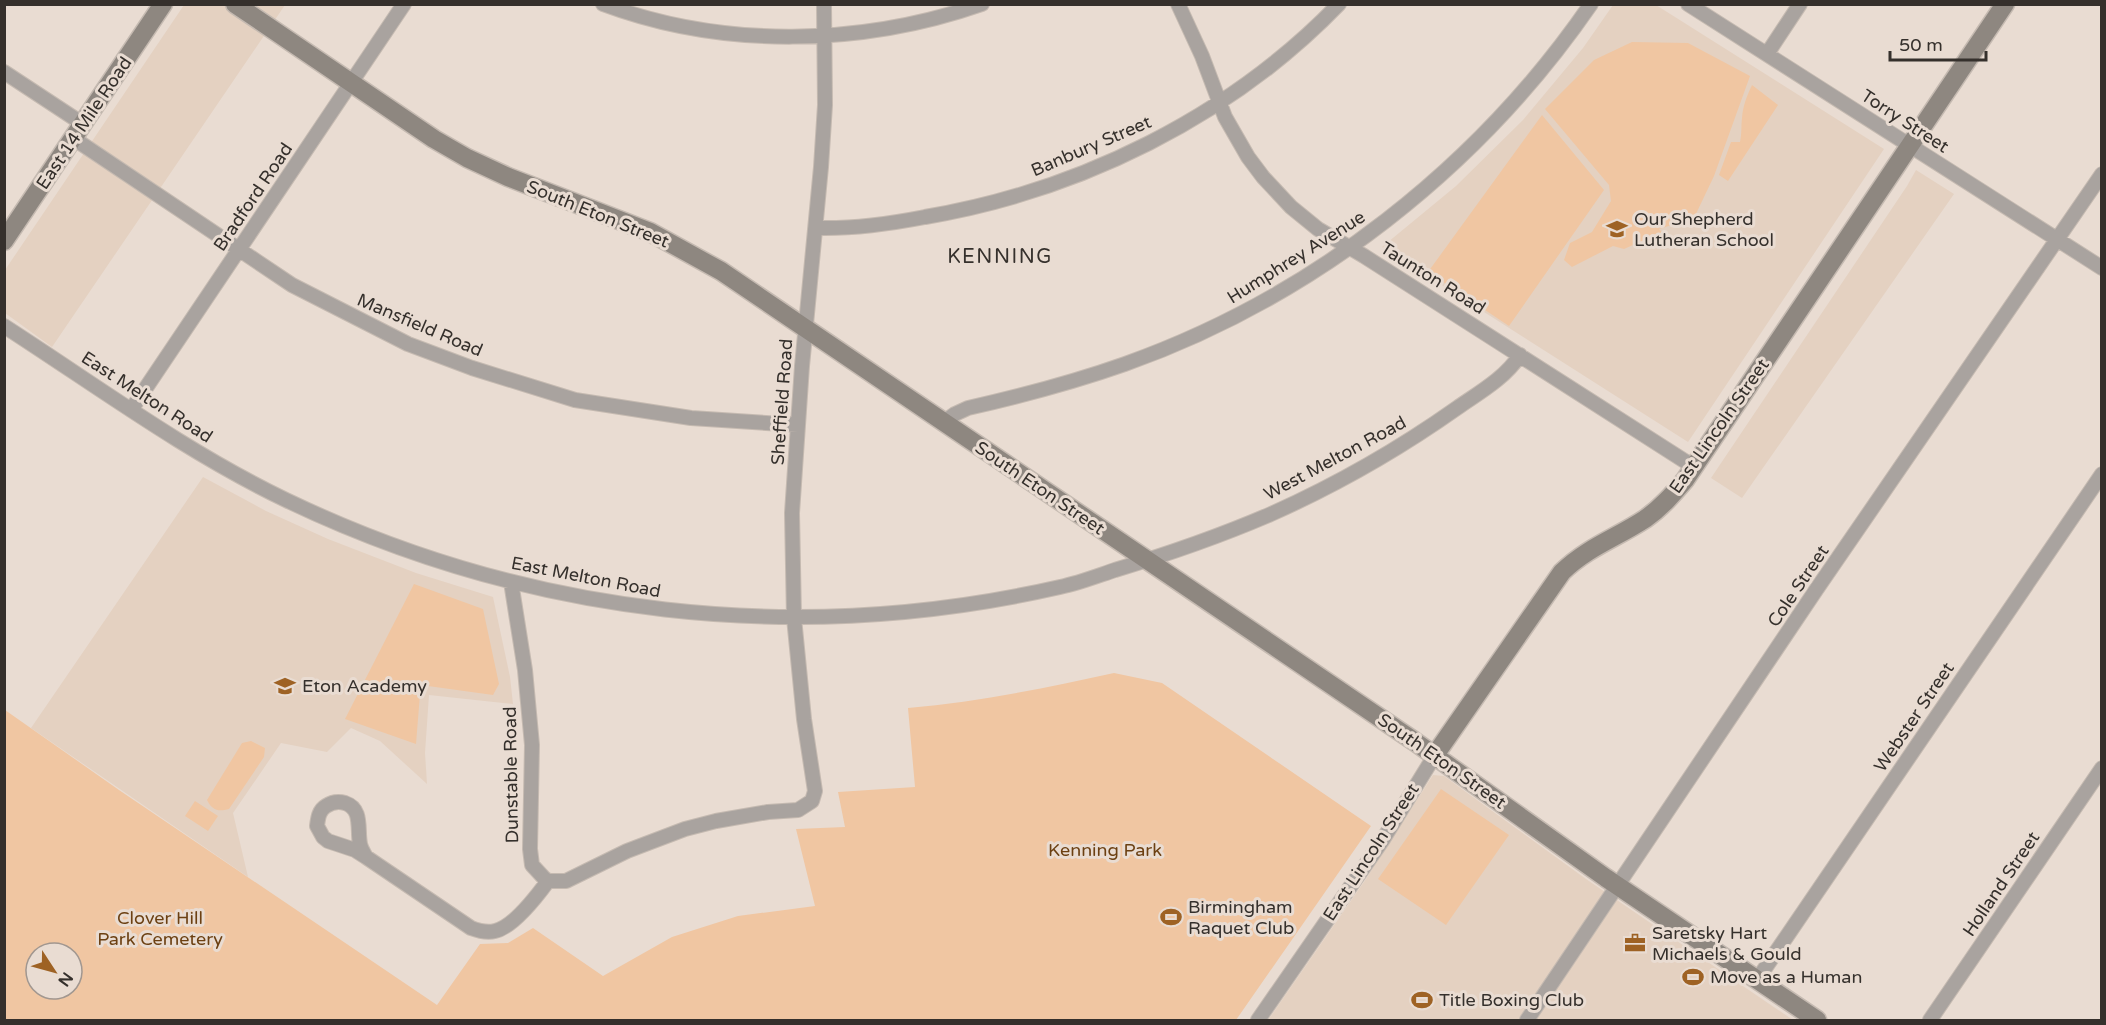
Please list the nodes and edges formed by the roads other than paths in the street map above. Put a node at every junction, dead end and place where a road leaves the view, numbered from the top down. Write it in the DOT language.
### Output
graph roads {
  1 [pos="163,4"];
  2 [pos="236,4"];
  3 [pos="404,4"];
  4 [pos="603,4"];
  5 [pos="824,4"];
  6 [pos="982,4"];
  7 [pos="1178,4"];
  8 [pos="1339,4"];
  9 [pos="1591,4"];
  10 [pos="1688,4"];
  11 [pos="1800,4"];
  12 [pos="2005,4"];
  13 [pos="825,35"];
  14 [pos="1767,54"];
  15 [pos="4,72"];
  16 [pos="351,82"];
  17 [pos="1220,103"];
  18 [pos="78,131"];
  19 [pos="1909,146"];
  20 [pos="2102,174"];
  21 [pos="817,228"];
  22 [pos="2057,240"];
  23 [pos="4,241"];
  24 [pos="1349,248"];
  25 [pos="239,250"];
  26 [pos="2102,268"];
  27 [pos="4,326"];
  28 [pos="806,328"];
  29 [pos="1520,355"];
  30 [pos="131,410"];
  31 [pos="944,422"];
  32 [pos="798,425"];
  33 [pos="1694,467"];
  34 [pos="2102,474"];
  35 [pos="1147,561"];
  36 [pos="512,582"];
  37 [pos="794,618"];
  38 [pos="1435,755"];
  39 [pos="2102,768"];
  40 [pos="366,857"];
  41 [pos="552,881"];
  42 [pos="1617,886"];
  43 [pos="1757,980"];
  44 [pos="1258,1020"];
  45 [pos="1527,1020"];
  46 [pos="1817,1020"];
  47 [pos="1930,1020"];
  1 -- 18 [label="street, East 14 Mile Road"];
  2 -- 16 [label="street, South Eton Street"];
  3 -- 16 [label="street, Bradford Road"];
  4 -- 13 [label="street"];
  5 -- 13 [label="street, Sheffield Road"];
  6 -- 13 [label="street"];
  7 -- 17 [label="street, Taunton Road"];
  8 -- 17 [label="street, Banbury Street"];
  9 -- 24 [label="street, Humphrey Avenue"];
  10 -- 14 [label="street, Torry Street"];
  11 -- 14 [label="street"];
  12 -- 19 [label="street, East Lincoln Street"];
  13 -- 21 [label="street, Sheffield Road"];
  14 -- 19 [label="street, Torry Street"];
  15 -- 18 [label="street, Mansfield Road"];
  16 -- 25 [label="street, Bradford Road"];
  16 -- 28 [label="street, South Eton Street"];
  17 -- 21 [label="street, Banbury Street"];
  17 -- 24 [label="street, Taunton Road"];
  18 -- 23 [label="street, East 14 Mile Road"];
  18 -- 25 [label="street, Mansfield Road"];
  19 -- 22 [label="street, Torry Street"];
  19 -- 33 [label="street, East Lincoln Street"];
  20 -- 22 [label="street, Cole Street"];
  21 -- 28 [label="street, Sheffield Road"];
  22 -- 26 [label="street, Torry Street"];
  22 -- 42 [label="street, Cole Street"];
  24 -- 29 [label="street, Taunton Road"];
  24 -- 31 [label="street, Humphrey Avenue"];
  25 -- 30 [label="street, Bradford Road"];
  25 -- 32 [label="street, Mansfield Road"];
  27 -- 30 [label="street, East Melton Road"];
  28 -- 31 [label="street, South Eton Street"];
  28 -- 32 [label="street, Sheffield Road"];
  29 -- 33 [label="street, Taunton Road"];
  29 -- 35 [label="street, West Melton Road"];
  30 -- 36 [label="street, East Melton Road"];
  31 -- 35 [label="street, South Eton Street"];
  32 -- 37 [label="street, Sheffield Road"];
  33 -- 38 [label="street, East Lincoln Street"];
  34 -- 43 [label="street, Webster Street"];
  35 -- 37 [label="street, East Melton Road"];
  35 -- 38 [label="street, South Eton Street"];
  36 -- 37 [label="street, East Melton Road"];
  36 -- 41 [label="street, Dunstable Road"];
  37 -- 41 [label="street, Sheffield Road"];
  38 -- 42 [label="street, South Eton Street"];
  38 -- 44 [label="street, East Lincoln Street"];
  39 -- 47 [label="street, Holland Street"];
  40 -- 41 [label="street"];
  42 -- 43 [label="street, South Eton Street"];
  42 -- 45 [label="street, Cole Street"];
  43 -- 46 [label="street, South Eton Street"];
}
